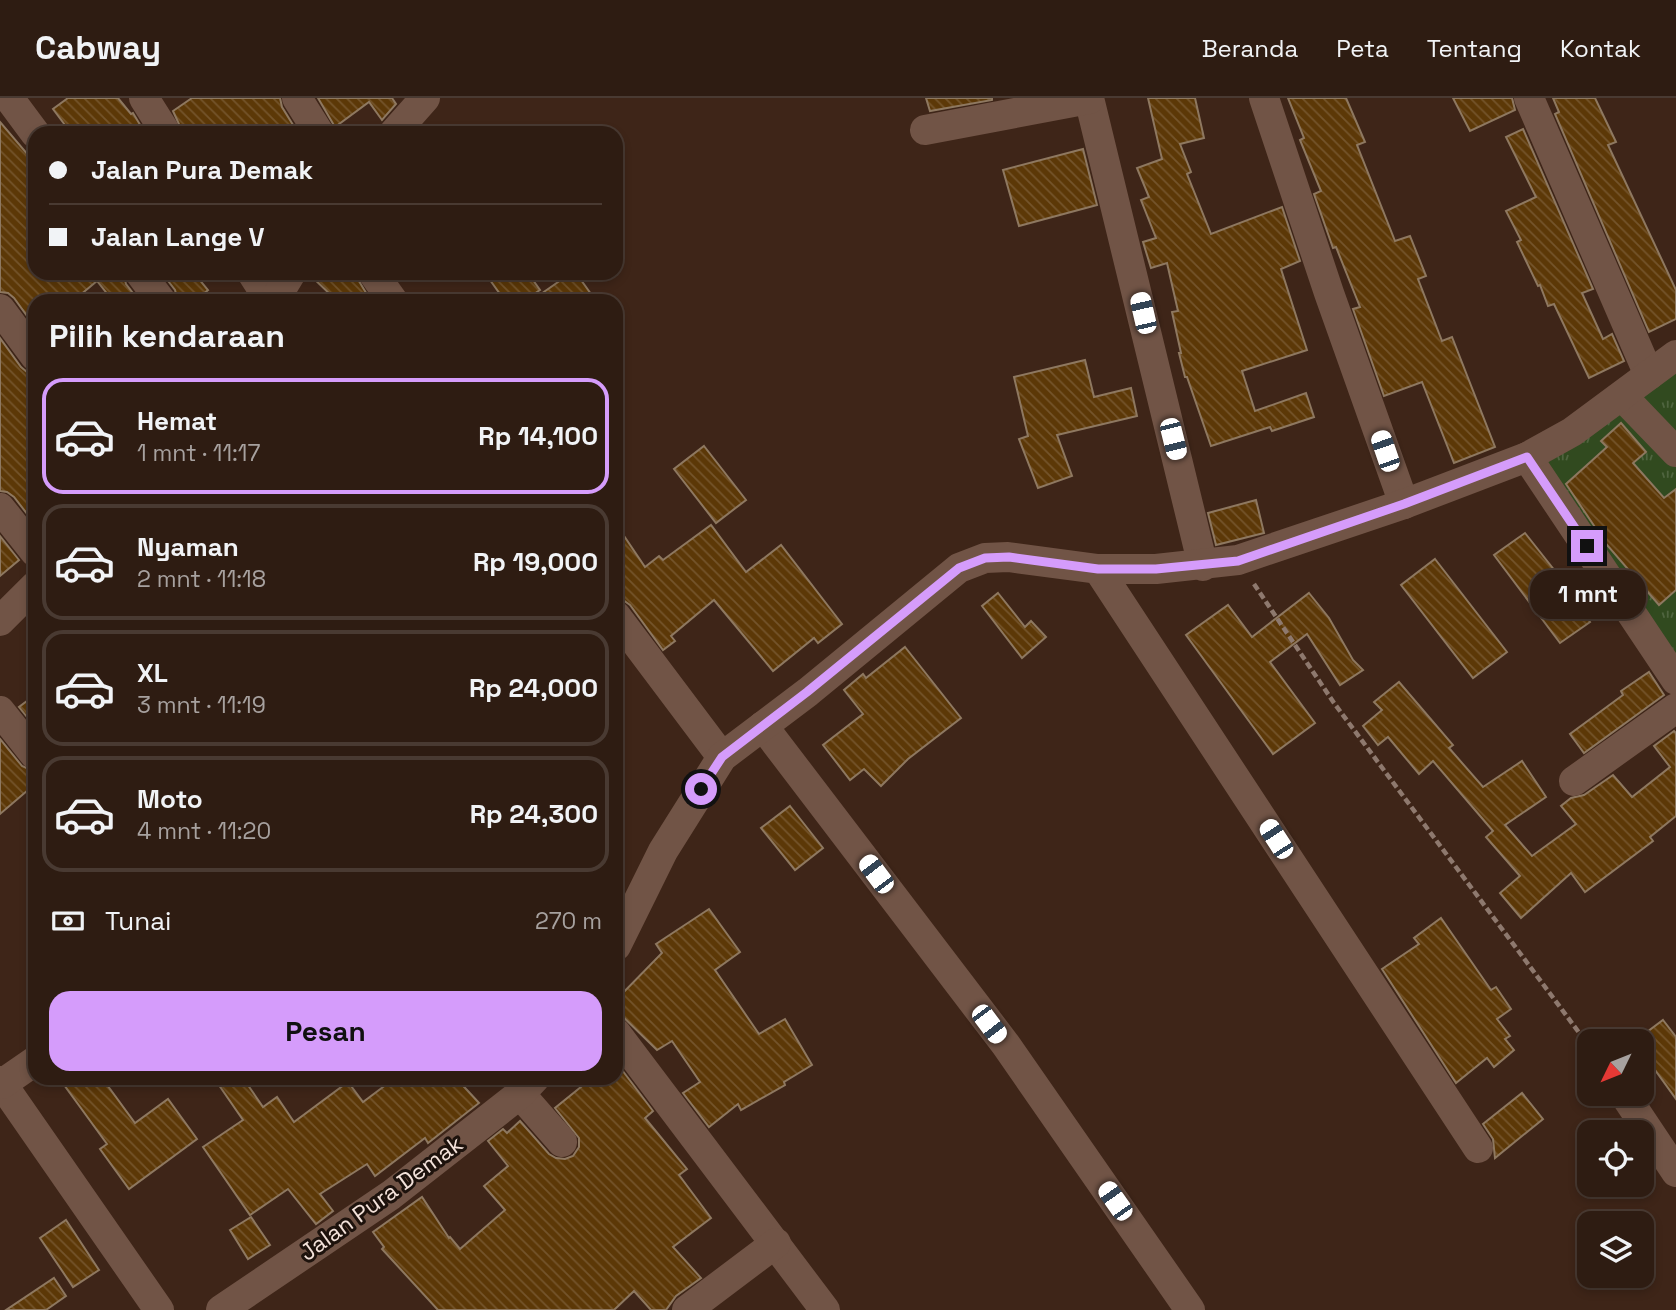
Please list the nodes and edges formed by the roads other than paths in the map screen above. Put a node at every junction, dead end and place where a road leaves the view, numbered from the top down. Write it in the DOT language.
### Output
graph roads {
  1 [pos="9,98"];
  2 [pos="145,98"];
  3 [pos="297,98"];
  4 [pos="425,98"];
  5 [pos="1089,98"];
  6 [pos="1264,98"];
  7 [pos="1529,98"];
  8 [pos="30,126"];
  9 [pos="162,126"];
  10 [pos="315,126"];
  11 [pos="400,126"];
  12 [pos="925,130"];
  13 [pos="0,309"];
  14 [pos="28,347"];
  15 [pos="1676,355"];
  16 [pos="1649,375"];
  17 [pos="1622,396"];
  18 [pos="1676,452"];
  19 [pos="1527,457"];
  20 [pos="1404,504"];
  21 [pos="0,508"];
  22 [pos="28,543"];
  23 [pos="1203,566"];
  24 [pos="1098,569"];
  25 [pos="28,593"];
  26 [pos="0,621"];
  27 [pos="623,625"];
  28 [pos="1676,680"];
  29 [pos="1676,708"];
  30 [pos="0,711"];
  31 [pos="763,726"];
  32 [pos="28,746"];
  33 [pos="722,757"];
  34 [pos="1574,781"];
  35 [pos="623,932"];
  36 [pos="623,1042"];
  37 [pos="28,1065"];
  38 [pos="1,1083"];
  39 [pos="528,1086"];
  40 [pos="1632,1106"];
  41 [pos="562,1142"];
  42 [pos="1478,1148"];
  43 [pos="1676,1172"];
  44 [pos="776,1243"];
  45 [pos="159,1310"];
  46 [pos="221,1310"];
  47 [pos="687,1310"];
  48 [pos="825,1310"];
  49 [pos="1190,1310"];
  1 -- 8 [label="street"];
  2 -- 9 [label="street"];
  3 -- 10 [label="street"];
  4 -- 11 [label="street"];
  5 -- 12 [label="street"];
  5 -- 23 [label="street"];
  6 -- 20 [label="street"];
  7 -- 16 [label="street"];
  13 -- 14 [label="street"];
  15 -- 16 [label="street"];
  16 -- 17 [label="street"];
  17 -- 18 [label="street"];
  17 -- 19 [label="street"];
  19 -- 20 [label="street"];
  19 -- 28 [label="street"];
  20 -- 23 [label="street"];
  21 -- 22 [label="street"];
  23 -- 24 [label="street"];
  24 -- 31 [label="street"];
  24 -- 42 [label="street"];
  25 -- 26 [label="street"];
  27 -- 33 [label="street"];
  29 -- 34 [label="street"];
  30 -- 32 [label="street"];
  31 -- 33 [label="street"];
  31 -- 49 [label="street"];
  33 -- 35 [label="street"];
  36 -- 44 [label="street"];
  37 -- 38 [label="street"];
  38 -- 45 [label="street"];
  39 -- 41 [label="street"];
  39 -- 46 [label="street, Jalan Pura Demak"];
  40 -- 43 [label="street"];
  44 -- 47 [label="street"];
  44 -- 48 [label="street"];
}
